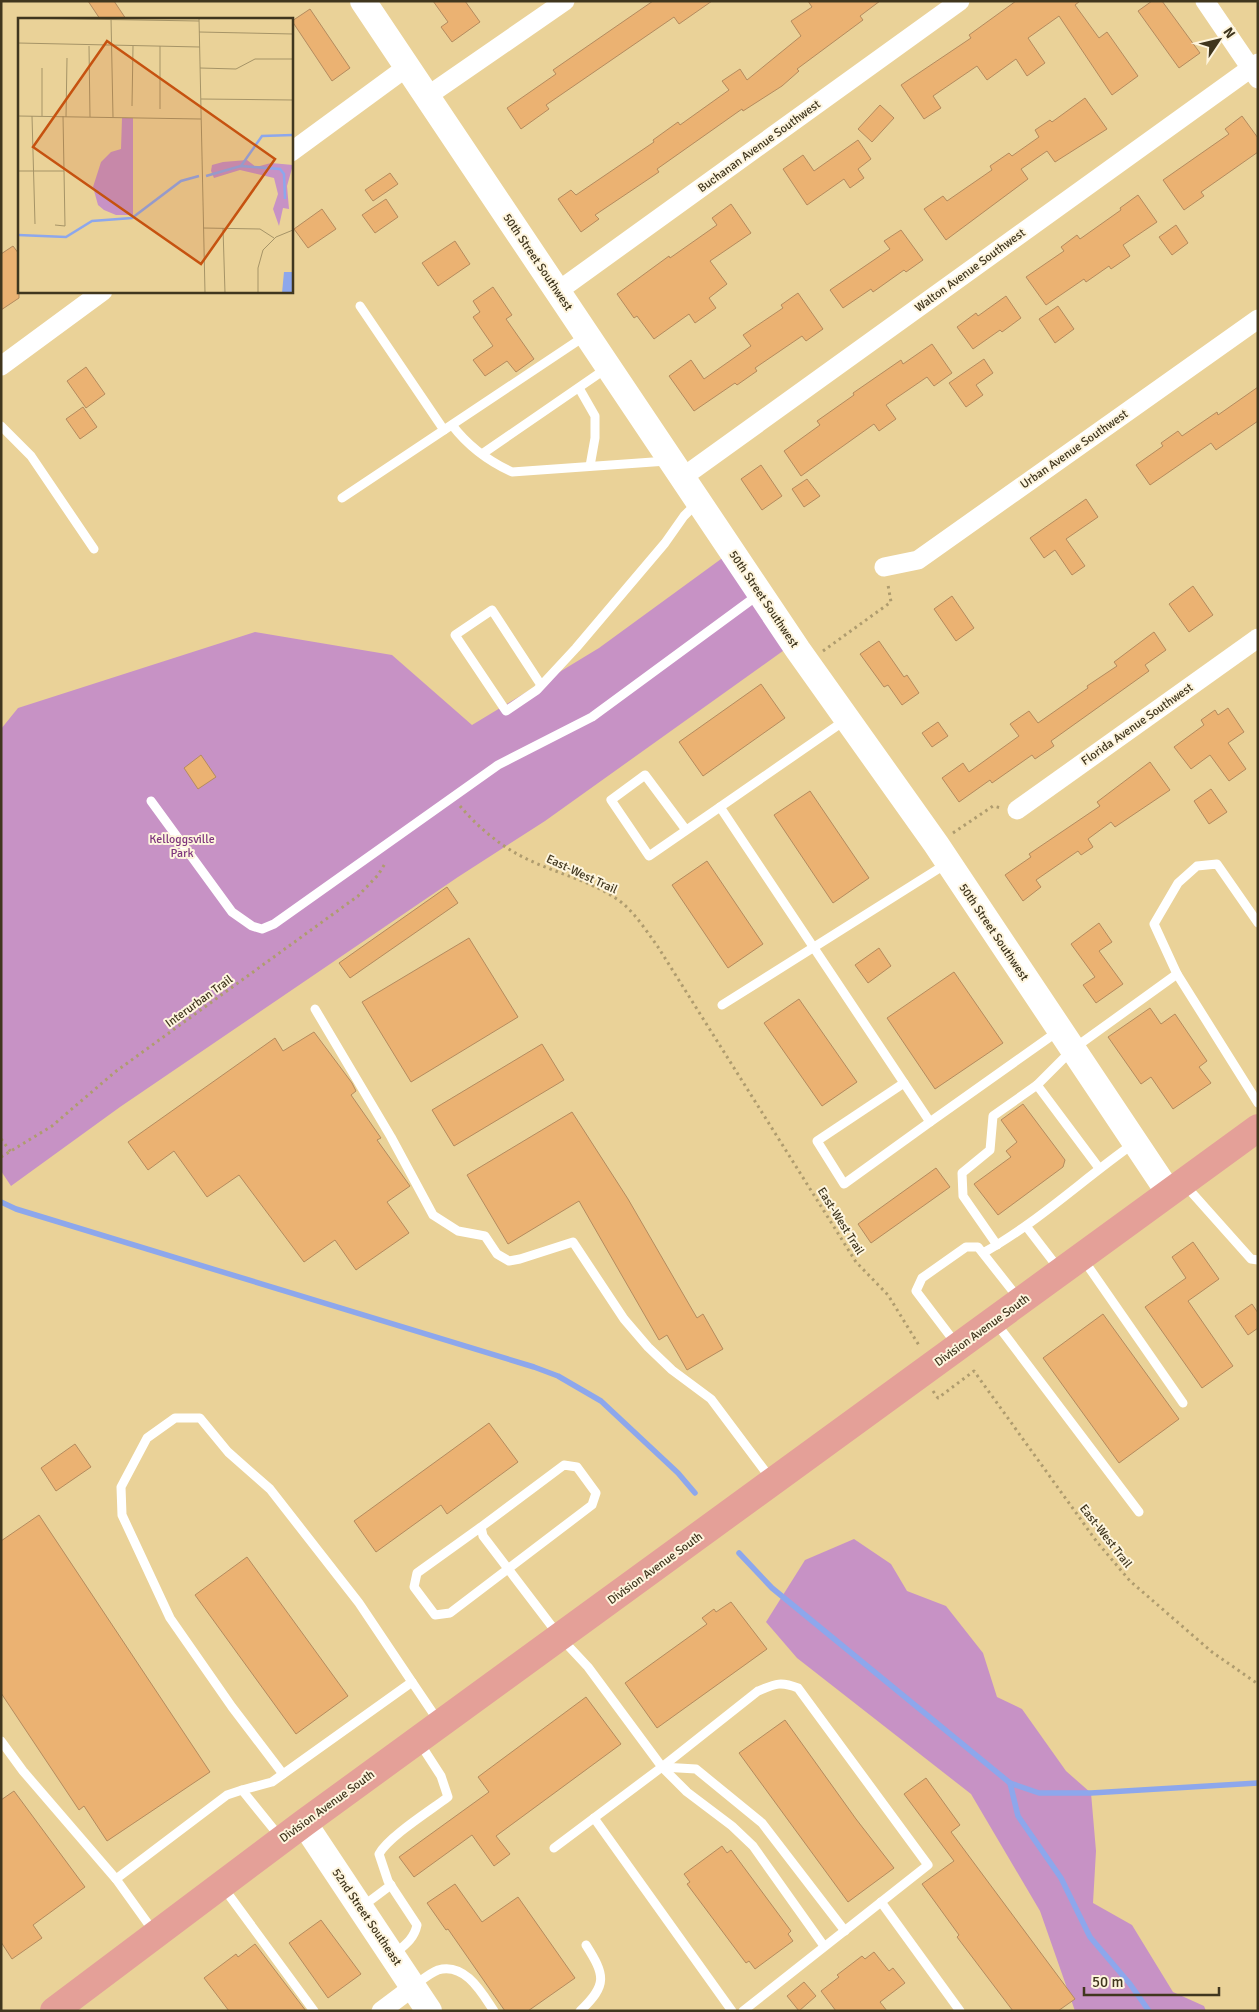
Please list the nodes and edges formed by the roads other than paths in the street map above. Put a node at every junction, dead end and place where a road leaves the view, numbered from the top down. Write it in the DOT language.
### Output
graph roads {
  1 [pos="363,1"];
  2 [pos="565,1"];
  3 [pos="960,1"];
  4 [pos="1205,1"];
  5 [pos="407,67"];
  6 [pos="1255,70"];
  7 [pos="426,97"];
  8 [pos="292,151"];
  9 [pos="558,291"];
  10 [pos="102,292"];
  11 [pos="360,306"];
  12 [pos="1258,319"];
  13 [pos="587,334"];
  14 [pos="1,366"];
  15 [pos="609,367"];
  16 [pos="579,388"];
  17 [pos="1,426"];
  18 [pos="448,427"];
  19 [pos="482,454"];
  20 [pos="590,466"];
  21 [pos="677,469"];
  22 [pos="342,498"];
  23 [pos="699,501"];
  24 [pos="94,549"];
  25 [pos="884,567"];
  26 [pos="761,593"];
  27 [pos="1258,638"];
  28 [pos="541,685"];
  29 [pos="847,719"];
  30 [pos="151,801"];
  31 [pos="720,806"];
  32 [pos="1017,810"];
  33 [pos="686,830"];
  34 [pos="942,854"];
  35 [pos="1258,923"];
  36 [pos="813,947"];
  37 [pos="1177,974"];
  38 [pos="722,1005"];
  39 [pos="315,1009"];
  40 [pos="1066,1040"];
  41 [pos="904,1082"];
  42 [pos="1037,1084"];
  43 [pos="1258,1103"];
  44 [pos="930,1122"];
  45 [pos="1258,1128"];
  46 [pos="1135,1142"];
  47 [pos="1098,1168"];
  48 [pos="1176,1188"];
  49 [pos="1026,1226"];
  50 [pos="997,1245"];
  51 [pos="983,1253"];
  52 [pos="1258,1260"];
  53 [pos="1072,1265"];
  54 [pos="1021,1302"];
  55 [pos="995,1321"];
  56 [pos="959,1347"];
  57 [pos="1183,1403"];
  58 [pos="772,1481"];
  59 [pos="1139,1512"];
  60 [pos="481,1527"];
  61 [pos="508,1570"];
  62 [pos="560,1637"];
  63 [pos="412,1682"];
  64 [pos="441,1724"];
  65 [pos="418,1740"];
  66 [pos="1,1741"];
  67 [pos="662,1767"];
  68 [pos="283,1774"];
  69 [pos="242,1790"];
  70 [pos="594,1818"];
  71 [pos="304,1823"];
  72 [pos="282,1840"];
  73 [pos="554,1848"];
  74 [pos="116,1879"];
  75 [pos="221,1885"];
  76 [pos="391,1885"];
  77 [pos="881,1902"];
  78 [pos="360,1908"];
  79 [pos="844,1931"];
  80 [pos="155,1934"];
  81 [pos="586,1945"];
  82 [pos="824,1946"];
  83 [pos="392,1956"];
  84 [pos="413,1987"];
  85 [pos="54,2011"];
  86 [pos="314,2011"];
  87 [pos="381,2011"];
  88 [pos="429,2011"];
  89 [pos="494,2011"];
  90 [pos="580,2011"];
  91 [pos="732,2011"];
  92 [pos="743,2011"];
  93 [pos="960,2011"];
  1 -- 5 [label="street, 50th Street Southwest"];
  2 -- 7 [label="street"];
  3 -- 9 [label="street, Buchanan Avenue Southwest"];
  4 -- 6 [label="street"];
  5 -- 7 [label="street, 50th Street Southwest"];
  5 -- 8 [label="street"];
  6 -- 21 [label="street, Walton Avenue Southwest"];
  7 -- 9 [label="street, 50th Street Southwest"];
  9 -- 13 [label="street, 50th Street Southwest"];
  10 -- 14 [label="street"];
  11 -- 18 [label="lane"];
  12 -- 25 [label="street, Urban Avenue Southwest"];
  13 -- 15 [label="street, 50th Street Southwest"];
  13 -- 18 [label="lane"];
  15 -- 16 [label="lane"];
  15 -- 21 [label="street, 50th Street Southwest"];
  16 -- 19 [label="lane"];
  16 -- 20 [label="lane"];
  17 -- 24 [label="lane"];
  18 -- 19 [label="lane"];
  18 -- 22 [label="lane"];
  19 -- 20 [label="lane"];
  20 -- 21 [label="lane"];
  21 -- 23 [label="street, 50th Street Southwest"];
  23 -- 26 [label="street, 50th Street Southwest"];
  23 -- 28 [label="lane"];
  26 -- 29 [label="street, 50th Street Southwest"];
  26 -- 30 [label="lane"];
  27 -- 32 [label="street, Florida Avenue Southwest"];
  28 -- 28 [label="lane"];
  29 -- 31 [label="lane"];
  29 -- 34 [label="street, 50th Street Southwest"];
  31 -- 33 [label="lane"];
  31 -- 36 [label="lane"];
  33 -- 33 [label="lane"];
  34 -- 36 [label="lane"];
  34 -- 40 [label="street, 50th Street Southwest"];
  35 -- 37 [label="lane"];
  36 -- 38 [label="lane"];
  36 -- 41 [label="lane"];
  37 -- 40 [label="lane"];
  37 -- 43 [label="lane"];
  39 -- 58 [label="lane"];
  40 -- 42 [label="lane"];
  40 -- 44 [label="lane"];
  40 -- 46 [label="street, 50th Street Southwest"];
  41 -- 44 [label="lane"];
  41 -- 44 [label="lane"];
  42 -- 47 [label="lane"];
  42 -- 50 [label="lane"];
  45 -- 48 [label="main road, Division Avenue South"];
  46 -- 47 [label="lane"];
  46 -- 48 [label="street, 50th Street Southwest"];
  47 -- 49 [label="lane"];
  48 -- 52 [label="lane"];
  48 -- 53 [label="main road, Division Avenue South"];
  49 -- 50 [label="lane"];
  49 -- 53 [label="lane"];
  50 -- 51 [label="lane"];
  51 -- 54 [label="lane"];
  51 -- 56 [label="lane"];
  53 -- 54 [label="main road, Division Avenue South"];
  53 -- 57 [label="lane"];
  54 -- 55 [label="main road, Division Avenue South"];
  55 -- 56 [label="main road, Division Avenue South"];
  55 -- 59 [label="lane"];
  56 -- 58 [label="main road, Division Avenue South"];
  58 -- 62 [label="main road, Division Avenue South"];
  60 -- 61 [label="lane"];
  60 -- 61 [label="lane"];
  60 -- 61 [label="lane"];
  61 -- 62 [label="lane"];
  62 -- 64 [label="main road, Division Avenue South"];
  62 -- 67 [label="lane"];
  63 -- 64 [label="lane"];
  63 -- 68 [label="lane"];
  63 -- 68 [label="lane"];
  64 -- 65 [label="main road, Division Avenue South"];
  65 -- 71 [label="main road, Division Avenue South"];
  65 -- 76 [label="lane"];
  66 -- 74 [label="lane"];
  67 -- 70 [label="lane"];
  67 -- 77 [label="lane"];
  67 -- 79 [label="lane"];
  67 -- 82 [label="lane"];
  68 -- 69 [label="lane"];
  69 -- 72 [label="lane"];
  69 -- 74 [label="lane"];
  70 -- 73 [label="lane"];
  70 -- 91 [label="lane"];
  71 -- 72 [label="main road, Division Avenue South"];
  71 -- 78 [label="street, 52nd Street Southeast"];
  72 -- 75 [label="main road, Division Avenue South"];
  74 -- 80 [label="lane"];
  75 -- 80 [label="main road, Division Avenue South"];
  75 -- 86 [label="lane"];
  76 -- 78 [label="lane"];
  76 -- 83 [label="lane"];
  77 -- 79 [label="lane"];
  77 -- 93 [label="lane"];
  78 -- 83 [label="street, 52nd Street Southeast"];
  79 -- 82 [label="lane"];
  80 -- 85 [label="main road, Division Avenue South"];
  81 -- 90 [label="lane"];
  82 -- 92 [label="lane"];
  83 -- 84 [label="street, 52nd Street Southeast"];
  84 -- 87 [label="street"];
  84 -- 88 [label="street, 52nd Street Southeast"];
  84 -- 89 [label="lane"];
}
